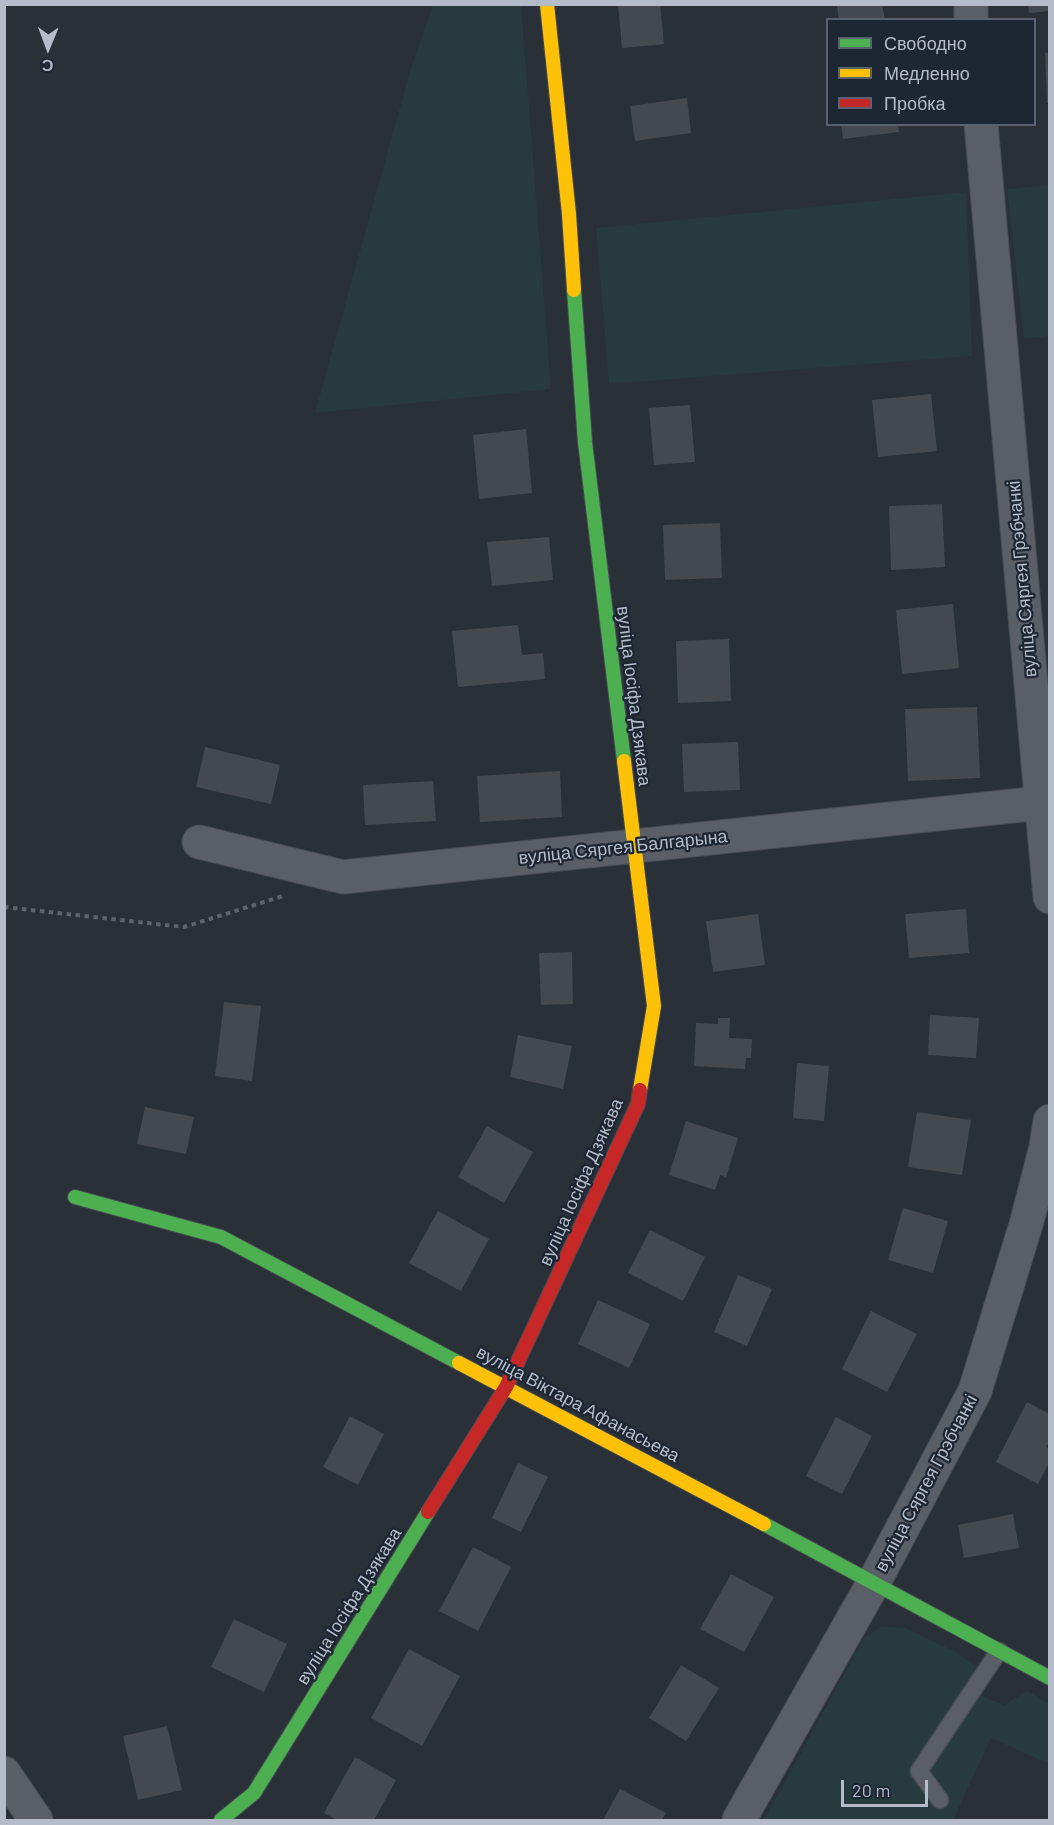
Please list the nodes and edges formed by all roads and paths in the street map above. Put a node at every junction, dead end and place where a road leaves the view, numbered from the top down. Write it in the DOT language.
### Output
graph roads {
  1 [pos="547,4"];
  2 [pos="981,126"];
  3 [pos="1045,802"];
  4 [pos="199,842"];
  5 [pos="635,846"];
  6 [pos="286,895"];
  7 [pos="1050,897"];
  8 [pos="4,907"];
  9 [pos="1048,1138"];
  10 [pos="75,1197"];
  11 [pos="507,1387"];
  12 [pos="874,1582"];
  13 [pos="999,1651"];
  14 [pos="1050,1678"];
  15 [pos="4,1773"];
  16 [pos="940,1800"];
  17 [pos="36,1821"];
  18 [pos="221,1821"];
  19 [pos="739,1821"];
  1 -- 5 [label="street, вуліца Іосіфа Дзякава"];
  2 -- 3 [label="street, вуліца Сяргея Грэбчанкі"];
  3 -- 5 [label="street, вуліца Сяргея Балгарына"];
  3 -- 7 [label="street, вуліца Сяргея Грэбчанкі"];
  4 -- 5 [label="street, вуліца Сяргея Балгарына"];
  5 -- 11 [label="street, вуліца Іосіфа Дзякава"];
  6 -- 8 [label="path"];
  9 -- 12 [label="street, вуліца Сяргея Грэбчанкі"];
  10 -- 11 [label="street, вуліца Віктара Афанасьева"];
  11 -- 12 [label="street, вуліца Віктара Афанасьева"];
  11 -- 18 [label="street, вуліца Іосіфа Дзякава"];
  12 -- 13 [label="street, вуліца Віктара Афанасьева"];
  12 -- 19 [label="street, вуліца Сяргея Грэбчанкі"];
  13 -- 14 [label="street, вуліца Віктара Афанасьева"];
  13 -- 16 [label="lane"];
  15 -- 17 [label="street"];
}
